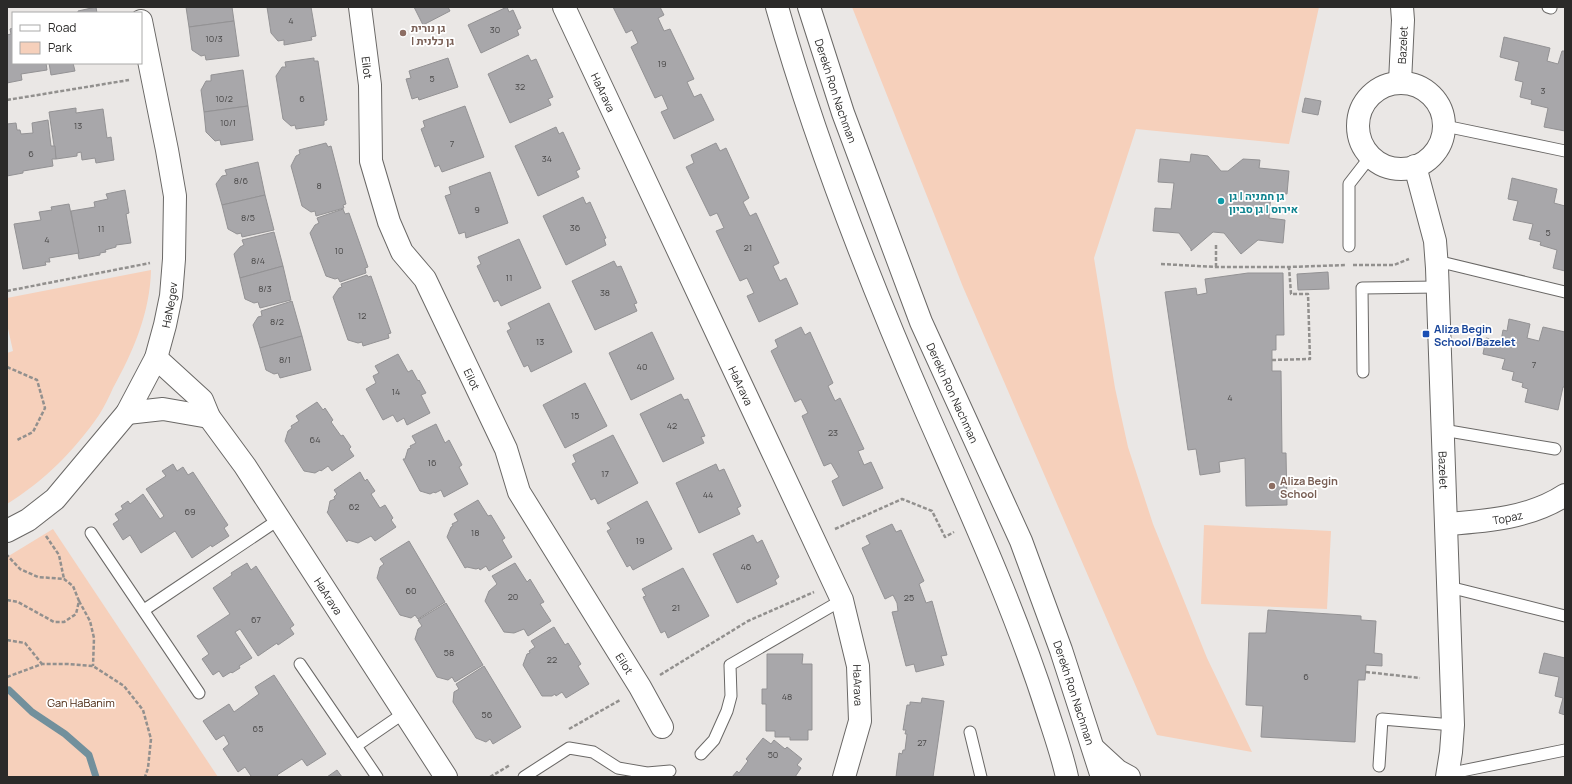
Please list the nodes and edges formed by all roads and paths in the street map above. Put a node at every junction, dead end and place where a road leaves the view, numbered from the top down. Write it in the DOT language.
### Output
graph roads {
  1 [pos="360,7"];
  2 [pos="564,7"];
  3 [pos="777,7"];
  4 [pos="809,7"];
  5 [pos="1402,7"];
  6 [pos="142,27"];
  7 [pos="135,79"];
  8 [pos="1400,82"];
  9 [pos="7,100"];
  10 [pos="1444,126"];
  11 [pos="1565,151"];
  12 [pos="1370,157"];
  13 [pos="1416,166"];
  14 [pos="1216,244"];
  15 [pos="1349,246"];
  16 [pos="1409,259"];
  17 [pos="1437,261"];
  18 [pos="150,263"];
  19 [pos="1161,264"];
  20 [pos="1216,266"];
  21 [pos="1289,267"];
  22 [pos="1438,287"];
  23 [pos="7,291"];
  24 [pos="1565,292"];
  25 [pos="156,358"];
  26 [pos="1272,360"];
  27 [pos="7,367"];
  28 [pos="1363,372"];
  29 [pos="127,413"];
  30 [pos="209,417"];
  31 [pos="1443,430"];
  32 [pos="17,440"];
  33 [pos="1555,448"];
  34 [pos="1565,495"];
  35 [pos="278,520"];
  36 [pos="1447,524"];
  37 [pos="960,530"];
  38 [pos="7,531"];
  39 [pos="42,531"];
  40 [pos="831,531"];
  41 [pos="91,533"];
  42 [pos="7,555"];
  43 [pos="64,579"];
  44 [pos="1449,587"];
  45 [pos="816,592"];
  46 [pos="7,600"];
  47 [pos="842,600"];
  48 [pos="79,601"];
  49 [pos="144,610"];
  50 [pos="1565,616"];
  51 [pos="7,640"];
  52 [pos="682,661"];
  53 [pos="42,664"];
  54 [pos="300,664"];
  55 [pos="93,666"];
  56 [pos="1366,672"];
  57 [pos="7,677"];
  58 [pos="1420,678"];
  59 [pos="199,693"];
  60 [pos="404,713"];
  61 [pos="1453,724"];
  62 [pos="662,727"];
  63 [pos="970,732"];
  64 [pos="356,746"];
  65 [pos="1094,749"];
  66 [pos="1565,750"];
  67 [pos="701,754"];
  68 [pos="1379,766"];
  69 [pos="670,771"];
  70 [pos="1447,776"];
  71 [pos="145,777"];
  72 [pos="376,777"];
  73 [pos="446,777"];
  74 [pos="524,777"];
  75 [pos="844,777"];
  76 [pos="981,777"];
  77 [pos="1067,777"];
  78 [pos="1102,777"];
  79 [pos="1129,777"];
  1 -- 62 [label="street, Eilot"];
  2 -- 47 [label="street, HaArava"];
  3 -- 77 [label="street"];
  4 -- 65 [label="street, Derekh Ron Nachman"];
  5 -- 8 [label="street, Bazelet"];
  6 -- 25 [label="street, HaNegev"];
  7 -- 9 [label="path"];
  8 -- 10 [label="street"];
  8 -- 12 [label="street"];
  10 -- 11 [label="lane"];
  10 -- 13 [label="street"];
  12 -- 13 [label="street"];
  12 -- 15 [label="lane"];
  13 -- 17 [label="street, Bazelet"];
  14 -- 20 [label="path"];
  16 -- 21 [label="path"];
  17 -- 22 [label="street, Bazelet"];
  17 -- 24 [label="lane"];
  18 -- 23 [label="path"];
  19 -- 20 [label="path"];
  20 -- 21 [label="path"];
  21 -- 26 [label="path"];
  22 -- 28 [label="lane"];
  22 -- 31 [label="street, Bazelet"];
  25 -- 29 [label="street, HaNegev"];
  25 -- 30 [label="street, HaArava"];
  27 -- 32 [label="path"];
  29 -- 30 [label="street"];
  29 -- 38 [label="street, HaNegev"];
  30 -- 35 [label="street, HaArava"];
  31 -- 33 [label="lane"];
  31 -- 36 [label="street, Bazelet"];
  34 -- 36 [label="street, Topaz"];
  35 -- 49 [label="lane"];
  35 -- 60 [label="street, HaArava"];
  36 -- 44 [label="street, Bazelet"];
  37 -- 40 [label="path"];
  39 -- 43 [label="path"];
  41 -- 49 [label="lane"];
  42 -- 43 [label="path"];
  43 -- 48 [label="path"];
  44 -- 50 [label="lane"];
  44 -- 61 [label="street, Bazelet"];
  45 -- 52 [label="path"];
  46 -- 48 [label="path"];
  47 -- 67 [label="lane"];
  47 -- 75 [label="street, HaArava"];
  48 -- 55 [label="path"];
  49 -- 59 [label="lane"];
  51 -- 53 [label="path"];
  53 -- 55 [label="path"];
  53 -- 57 [label="path"];
  54 -- 64 [label="lane"];
  55 -- 71 [label="path"];
  56 -- 58 [label="path"];
  60 -- 64 [label="lane"];
  60 -- 73 [label="street, HaArava"];
  61 -- 68 [label="lane"];
  61 -- 70 [label="street, Bazelet"];
  63 -- 76 [label="lane"];
  64 -- 72 [label="lane"];
  65 -- 78 [label="street, Derekh Ron Nachman"];
  65 -- 79 [label="street"];
  66 -- 70 [label="lane"];
  69 -- 74 [label="lane"];
}
